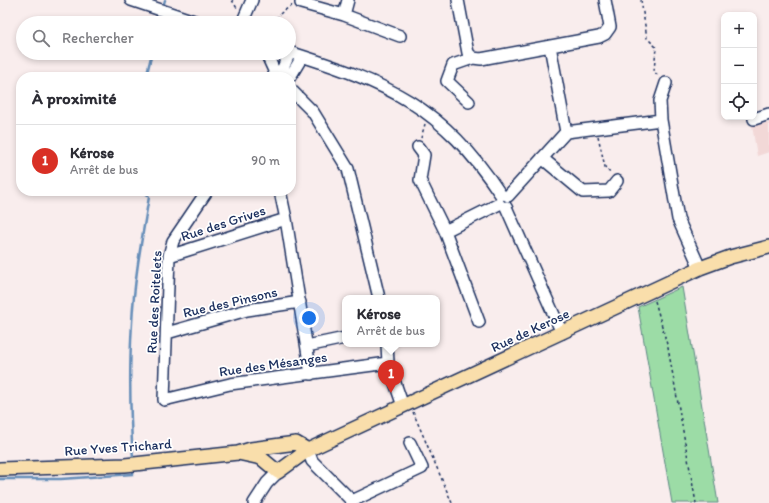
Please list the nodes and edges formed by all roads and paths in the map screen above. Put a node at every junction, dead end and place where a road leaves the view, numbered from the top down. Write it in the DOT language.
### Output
graph roads {
  1 [pos="130,0"];
  2 [pos="252,0"];
  3 [pos="348,0"];
  4 [pos="458,0"];
  5 [pos="605,0"];
  6 [pos="641,0"];
  7 [pos="301,3"];
  8 [pos="344,15"];
  9 [pos="179,16"];
  10 [pos="245,16"];
  11 [pos="279,16"];
  12 [pos="400,36"];
  13 [pos="550,46"];
  14 [pos="296,54"];
  15 [pos="302,56"];
  16 [pos="473,58"];
  17 [pos="270,60"];
  18 [pos="285,60"];
  19 [pos="276,72"];
  20 [pos="280,72"];
  21 [pos="293,72"];
  22 [pos="666,83"];
  23 [pos="296,95"];
  24 [pos="469,102"];
  25 [pos="769,114"];
  26 [pos="430,115"];
  27 [pos="757,118"];
  28 [pos="661,120"];
  29 [pos="597,128"];
  30 [pos="566,132"];
  31 [pos="418,147"];
  32 [pos="542,158"];
  33 [pos="617,181"];
  34 [pos="204,196"];
  35 [pos="281,196"];
  36 [pos="503,201"];
  37 [pos="286,219"];
  38 [pos="445,231"];
  39 [pos="769,248"];
  40 [pos="169,256"];
  41 [pos="700,268"];
  42 [pos="652,291"];
  43 [pos="378,295"];
  44 [pos="300,302"];
  45 [pos="479,322"];
  46 [pos="167,333"];
  47 [pos="562,333"];
  48 [pos="342,339"];
  49 [pos="307,346"];
  50 [pos="387,347"];
  51 [pos="388,363"];
  52 [pos="311,374"];
  53 [pos="164,400"];
  54 [pos="406,404"];
  55 [pos="410,443"];
  56 [pos="266,447"];
  57 [pos="308,450"];
  58 [pos="238,453"];
  59 [pos="0,468"];
  60 [pos="280,470"];
  61 [pos="256,502"];
  62 [pos="452,503"];
  63 [pos="696,503"];
  1 -- 9 [label="street"];
  2 -- 10 [label="street"];
  3 -- 8 [label="street"];
  4 -- 16 [label="street"];
  5 -- 13 [label="street"];
  6 -- 22 [label="path"];
  7 -- 8 [label="street"];
  7 -- 11 [label="path"];
  8 -- 12 [label="street"];
  13 -- 16 [label="street"];
  13 -- 30 [label="street"];
  14 -- 15 [label="street"];
  15 -- 21 [label="street"];
  15 -- 26 [label="street"];
  16 -- 24 [label="street"];
  17 -- 19 [label="street"];
  18 -- 20 [label="street"];
  22 -- 28 [label="street"];
  23 -- 43 [label="street"];
  25 -- 27 [label="street"];
  26 -- 31 [label="path"];
  26 -- 36 [label="street"];
  28 -- 29 [label="street"];
  28 -- 41 [label="street"];
  29 -- 30 [label="street"];
  29 -- 33 [label="path"];
  30 -- 32 [label="street"];
  31 -- 38 [label="street"];
  32 -- 33 [label="street"];
  32 -- 36 [label="street"];
  34 -- 40 [label="street, Rue des Roitelets"];
  35 -- 37 [label="street"];
  36 -- 38 [label="street"];
  36 -- 47 [label="street"];
  37 -- 40 [label="street, Rue des Grives"];
  37 -- 44 [label="street"];
  38 -- 45 [label="street"];
  39 -- 41 [label="main road, Rue de Kerose"];
  40 -- 46 [label="street, Rue des Roitelets"];
  41 -- 42 [label="main road, Rue de Kerose"];
  42 -- 47 [label="main road, Rue de Kerose"];
  42 -- 63 [label="path"];
  44 -- 46 [label="street, Rue des Pinsons"];
  44 -- 49 [label="street"];
  46 -- 53 [label="street, Rue des Roitelets"];
  47 -- 54 [label="main road, Rue de Kerose"];
  48 -- 49 [label="street"];
  49 -- 52 [label="street"];
  50 -- 51 [label="street"];
  51 -- 52 [label="street, Rue des Mésanges"];
  51 -- 54 [label="street"];
  52 -- 53 [label="street, Rue des Mésanges"];
  54 -- 57 [label="main road, Rue de Kerose"];
  54 -- 62 [label="path"];
  55 -- 57 [label="street"];
  56 -- 57 [label="main road"];
  56 -- 58 [label="main road"];
  56 -- 60 [label="main road"];
  57 -- 60 [label="main road, Rue de Kerose"];
  58 -- 59 [label="main road, Rue Yves Trichard"];
  58 -- 60 [label="main road"];
  60 -- 61 [label="street"];
}
